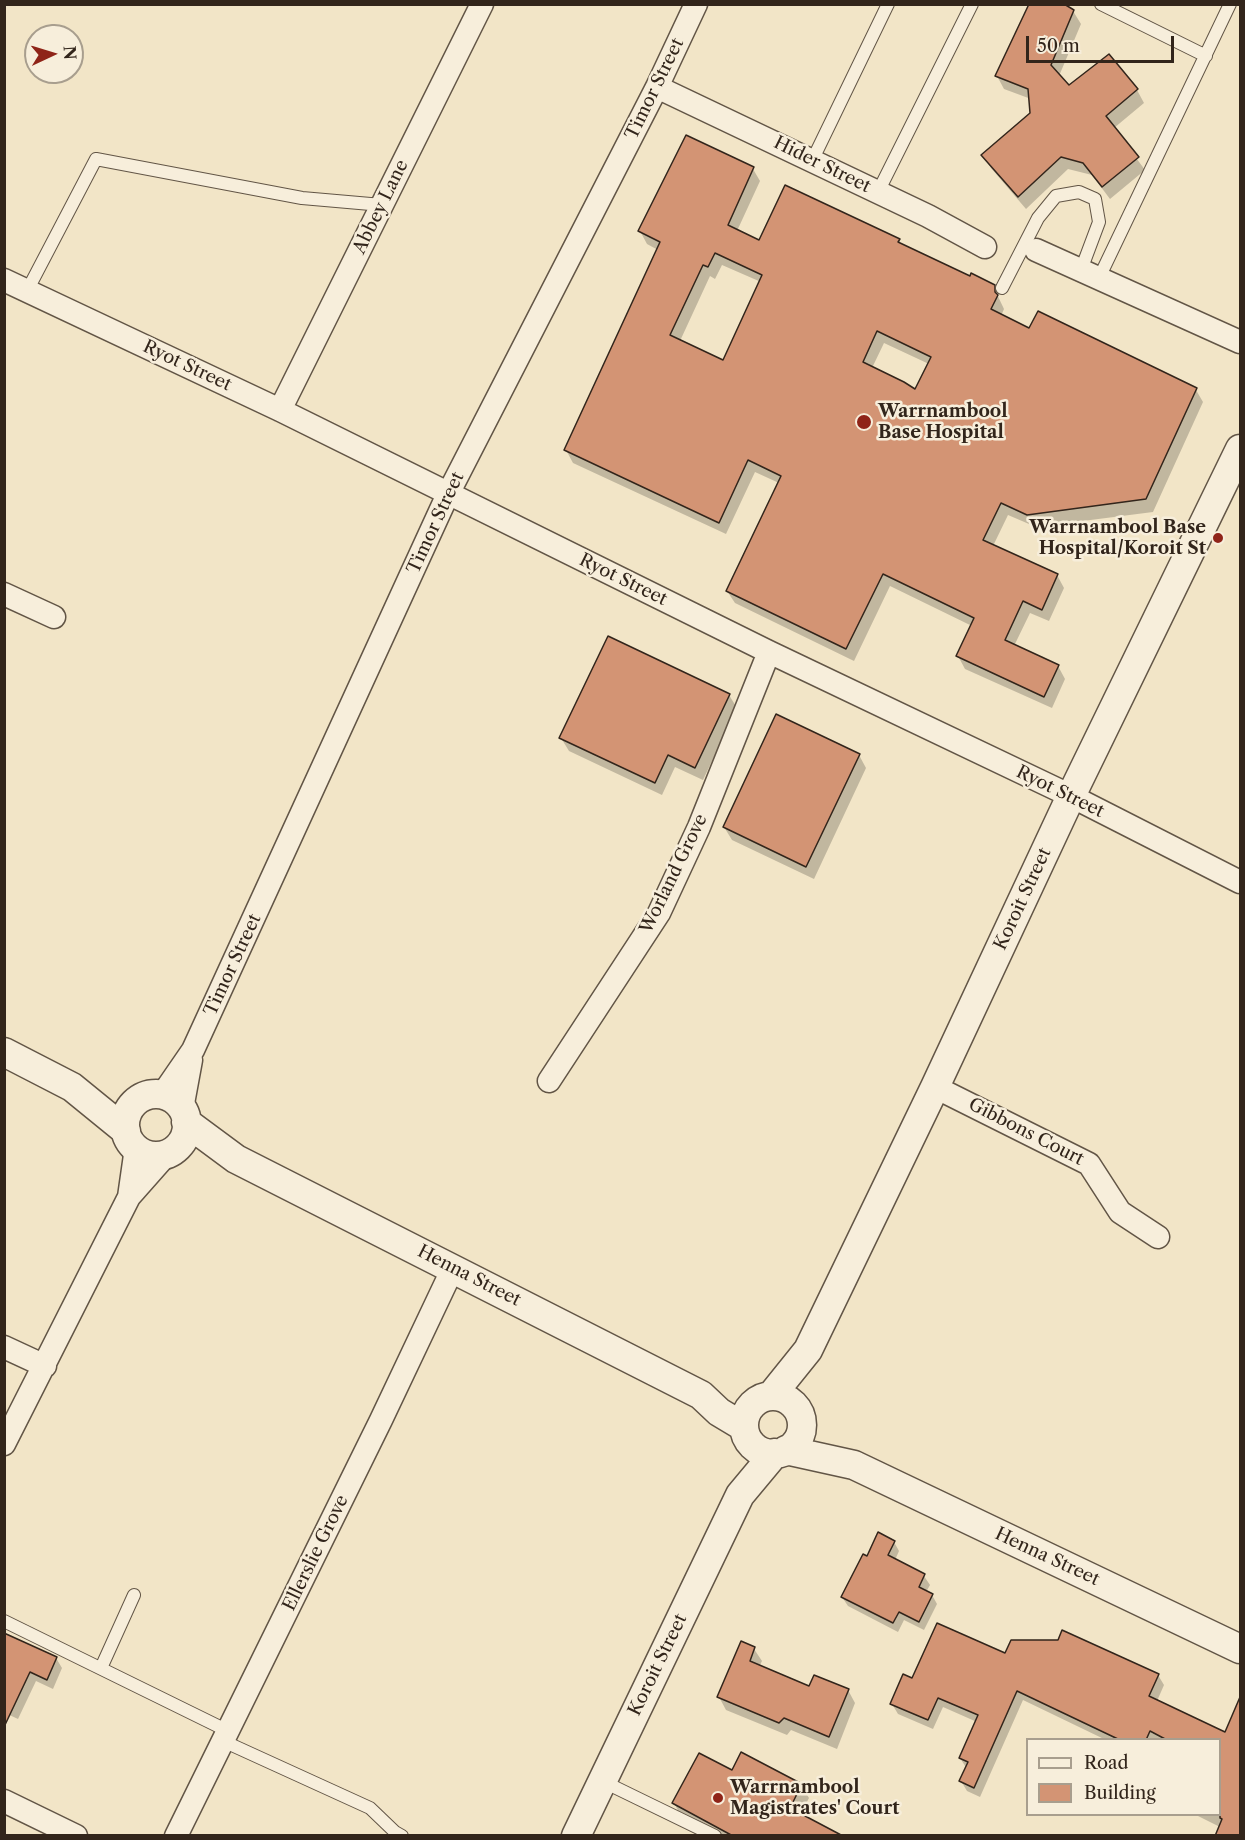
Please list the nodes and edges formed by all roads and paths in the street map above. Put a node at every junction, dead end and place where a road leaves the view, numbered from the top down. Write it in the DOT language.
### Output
graph roads {
  1 [pos="482,4"];
  2 [pos="696,4"];
  3 [pos="888,4"];
  4 [pos="972,4"];
  5 [pos="1101,4"];
  6 [pos="1230,4"];
  7 [pos="1206,56"];
  8 [pos="657,87"];
  9 [pos="812,161"];
  10 [pos="878,192"];
  11 [pos="382,205"];
  12 [pos="985,247"];
  13 [pos="1036,250"];
  14 [pos="1090,274"];
  15 [pos="4,280"];
  16 [pos="1002,288"];
  17 [pos="27,291"];
  18 [pos="1240,342"];
  19 [pos="280,410"];
  20 [pos="1240,449"];
  21 [pos="448,494"];
  22 [pos="4,594"];
  23 [pos="54,617"];
  24 [pos="769,652"];
  25 [pos="1071,796"];
  26 [pos="1240,882"];
  27 [pos="4,1052"];
  28 [pos="549,1081"];
  29 [pos="72,1087"];
  30 [pos="935,1087"];
  31 [pos="169,1121"];
  32 [pos="131,1140"];
  33 [pos="129,1197"];
  34 [pos="1158,1237"];
  35 [pos="453,1268"];
  36 [pos="4,1347"];
  37 [pos="808,1350"];
  38 [pos="45,1366"];
  39 [pos="755,1416"];
  40 [pos="800,1417"];
  41 [pos="4,1444"];
  42 [pos="780,1452"];
  43 [pos="854,1466"];
  44 [pos="740,1495"];
  45 [pos="134,1595"];
  46 [pos="4,1621"];
  47 [pos="1240,1649"];
  48 [pos="101,1668"];
  49 [pos="226,1736"];
  50 [pos="602,1781"];
  51 [pos="4,1802"];
  52 [pos="76,1836"];
  53 [pos="176,1836"];
  54 [pos="402,1836"];
  55 [pos="576,1836"];
  56 [pos="715,1836"];
  1 -- 11 [label="street, Abbey Lane"];
  2 -- 8 [label="street, Timor Street"];
  3 -- 9 [label="lane"];
  4 -- 10 [label="lane"];
  5 -- 7 [label="lane"];
  6 -- 7 [label="lane"];
  7 -- 14 [label="lane"];
  8 -- 9 [label="street, Hider Street"];
  8 -- 21 [label="street, Timor Street"];
  9 -- 10 [label="street, Hider Street"];
  10 -- 12 [label="street, Hider Street"];
  11 -- 17 [label="lane"];
  11 -- 19 [label="street, Abbey Lane"];
  13 -- 14 [label="street"];
  14 -- 16 [label="lane"];
  14 -- 18 [label="street"];
  15 -- 17 [label="street, Ryot Street"];
  17 -- 19 [label="street, Ryot Street"];
  19 -- 21 [label="street, Ryot Street"];
  20 -- 25 [label="street, Koroit Street"];
  21 -- 24 [label="street, Ryot Street"];
  21 -- 31 [label="street, Timor Street"];
  22 -- 23 [label="street"];
  24 -- 25 [label="street, Ryot Street"];
  24 -- 28 [label="street, Worland Grove"];
  25 -- 26 [label="street, Ryot Street"];
  25 -- 30 [label="street, Koroit Street"];
  27 -- 29 [label="street, Henna Street"];
  29 -- 31 [label="street, Henna Street"];
  29 -- 32 [label="street, Henna Street"];
  30 -- 34 [label="street, Gibbons Court"];
  30 -- 37 [label="street, Koroit Street"];
  31 -- 32 [label="street"];
  31 -- 32 [label="street"];
  31 -- 33 [label="street, Timor Street"];
  31 -- 35 [label="street, Henna Street"];
  32 -- 33 [label="street, Timor Street"];
  33 -- 38 [label="street, Timor Street"];
  35 -- 39 [label="street, Henna Street"];
  35 -- 49 [label="street, Ellerslie Grove"];
  36 -- 38 [label="street"];
  37 -- 39 [label="street, Koroit Street"];
  37 -- 40 [label="street, Koroit Street"];
  38 -- 41 [label="street, Timor Street"];
  39 -- 40 [label="street"];
  39 -- 42 [label="street"];
  39 -- 44 [label="street, Koroit Street"];
  40 -- 42 [label="street"];
  40 -- 43 [label="street, Henna Street"];
  42 -- 43 [label="street, Henna Street"];
  42 -- 44 [label="street, Koroit Street"];
  43 -- 47 [label="street, Henna Street"];
  44 -- 50 [label="street, Koroit Street"];
  45 -- 48 [label="lane"];
  46 -- 48 [label="lane"];
  48 -- 49 [label="lane"];
  49 -- 53 [label="street, Ellerslie Grove"];
  49 -- 54 [label="lane"];
  50 -- 55 [label="street, Koroit Street"];
  50 -- 56 [label="lane"];
  51 -- 52 [label="street"];
}
